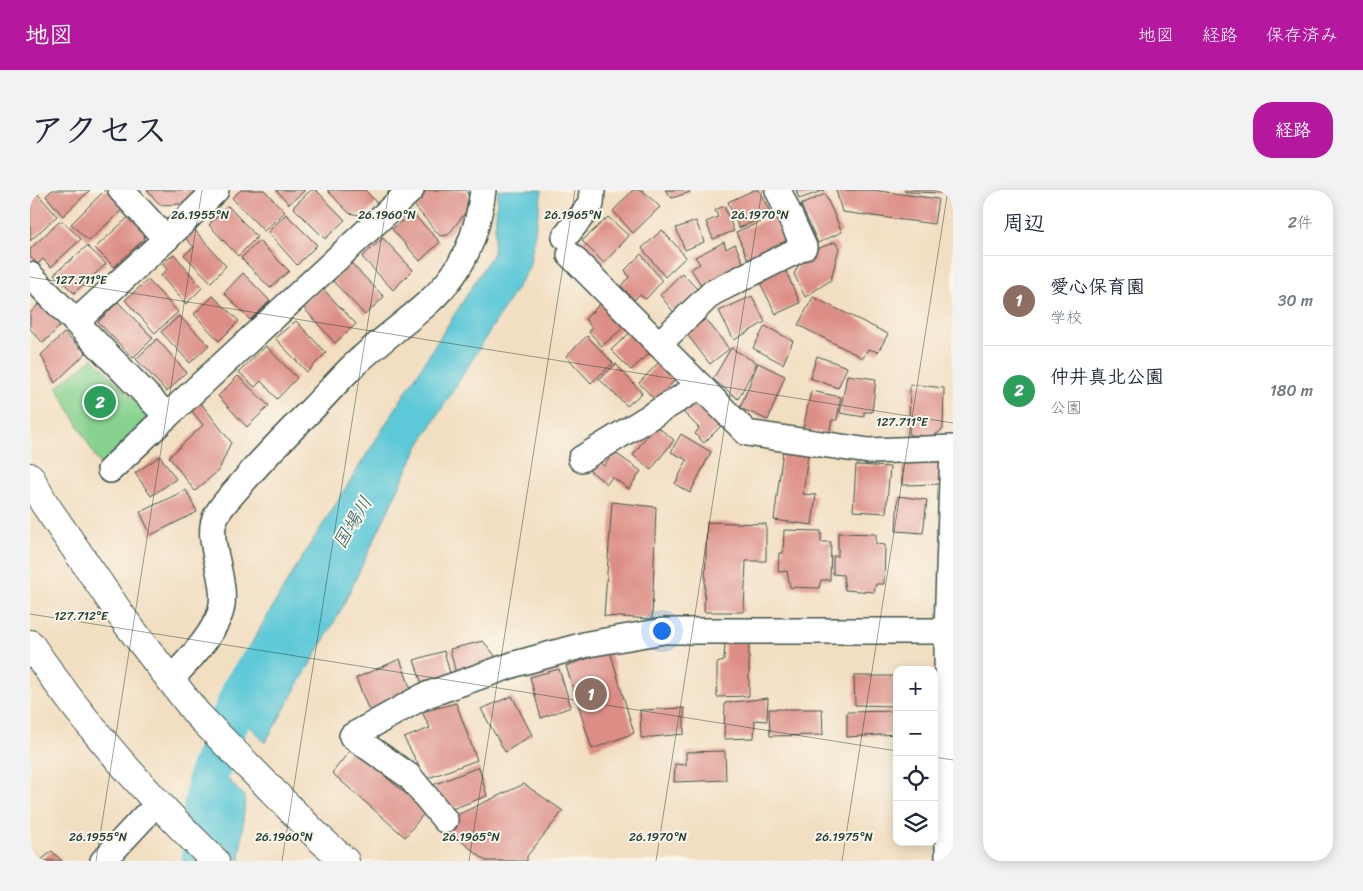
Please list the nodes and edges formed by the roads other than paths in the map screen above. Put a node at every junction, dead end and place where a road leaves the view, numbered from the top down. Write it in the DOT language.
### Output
graph roads {
  1 [pos="120,190"];
  2 [pos="216,190"];
  3 [pos="411,190"];
  4 [pos="484,190"];
  5 [pos="592,190"];
  6 [pos="778,190"];
  7 [pos="166,239"];
  8 [pos="34,285"];
  9 [pos="76,322"];
  10 [pos="659,344"];
  11 [pos="700,386"];
  12 [pos="167,416"];
  13 [pos="953,449"];
  14 [pos="581,459"];
  15 [pos="110,470"];
  16 [pos="30,477"];
  17 [pos="37,506"];
  18 [pos="950,631"];
  19 [pos="30,644"];
  20 [pos="171,679"];
  21 [pos="152,811"];
  22 [pos="445,820"];
  23 [pos="103,861"];
  24 [pos="215,861"];
  25 [pos="345,861"];
  26 [pos="948,861"];
  1 -- 7 [label="street"];
  2 -- 7 [label="street"];
  3 -- 12 [label="street"];
  4 -- 20 [label="street"];
  5 -- 10 [label="street"];
  6 -- 10 [label="street"];
  7 -- 9 [label="street"];
  8 -- 9 [label="street"];
  9 -- 12 [label="street"];
  10 -- 11 [label="street"];
  11 -- 13 [label="street"];
  11 -- 14 [label="street"];
  12 -- 15 [label="street"];
  13 -- 18 [label="street"];
  16 -- 17 [label="highway"];
  17 -- 20 [label="highway"];
  18 -- 22 [label="street"];
  18 -- 26 [label="street"];
  19 -- 21 [label="highway"];
  20 -- 25 [label="highway"];
  21 -- 23 [label="street"];
  21 -- 24 [label="highway"];
}
